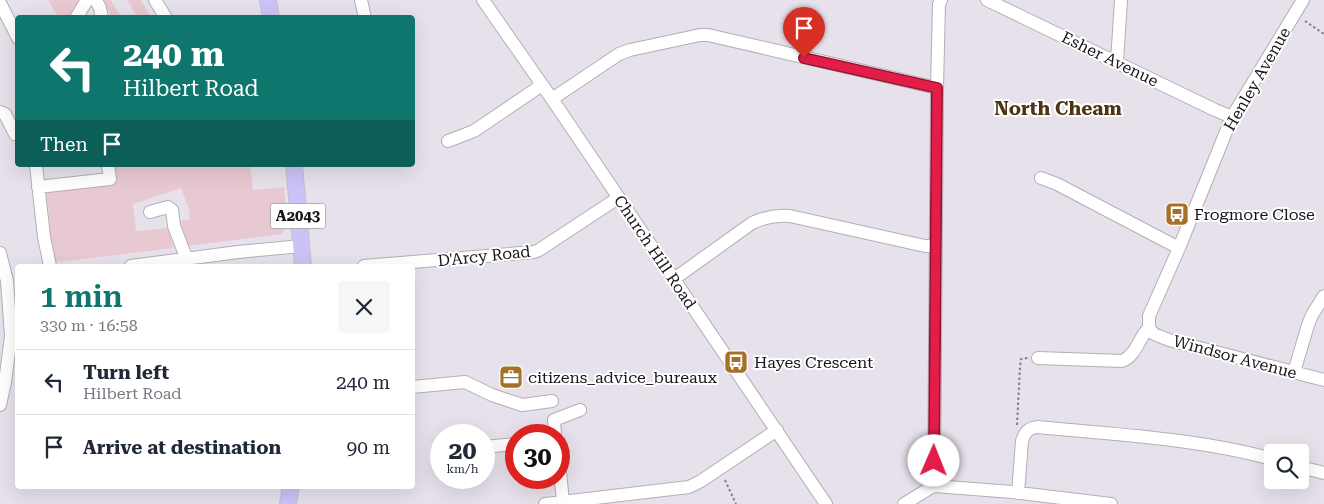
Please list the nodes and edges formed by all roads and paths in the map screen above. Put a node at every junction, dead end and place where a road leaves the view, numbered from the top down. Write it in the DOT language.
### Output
graph roads {
  1 [pos="87,0"];
  2 [pos="96,0"];
  3 [pos="155,0"];
  4 [pos="268,0"];
  5 [pos="361,0"];
  6 [pos="483,0"];
  7 [pos="941,0"];
  8 [pos="987,0"];
  9 [pos="1121,0"];
  10 [pos="1303,0"];
  11 [pos="0,3"];
  12 [pos="1294,14"];
  13 [pos="78,15"];
  14 [pos="101,15"];
  15 [pos="164,15"];
  16 [pos="270,15"];
  17 [pos="364,15"];
  18 [pos="15,32"];
  19 [pos="1324,34"];
  20 [pos="1117,62"];
  21 [pos="542,85"];
  22 [pos="937,88"];
  23 [pos="552,99"];
  24 [pos="0,112"];
  25 [pos="1232,117"];
  26 [pos="15,134"];
  27 [pos="448,141"];
  28 [pos="36,167"];
  29 [pos="108,167"];
  30 [pos="294,167"];
  31 [pos="1041,178"];
  32 [pos="38,187"];
  33 [pos="618,198"];
  34 [pos="150,212"];
  35 [pos="301,246"];
  36 [pos="936,246"];
  37 [pos="1179,248"];
  38 [pos="0,253"];
  39 [pos="187,260"];
  40 [pos="50,264"];
  41 [pos="150,264"];
  42 [pos="303,264"];
  43 [pos="388,264"];
  44 [pos="674,279"];
  45 [pos="8,281"];
  46 [pos="1324,296"];
  47 [pos="1149,328"];
  48 [pos="1038,358"];
  49 [pos="1294,372"];
  50 [pos="1324,380"];
  51 [pos="415,387"];
  52 [pos="552,401"];
  53 [pos="0,404"];
  54 [pos="580,410"];
  55 [pos="555,424"];
  56 [pos="777,430"];
  57 [pos="1017,430"];
  58 [pos="1264,457"];
  59 [pos="719,469"];
  60 [pos="1309,469"];
  61 [pos="1324,473"];
  62 [pos="935,486"];
  63 [pos="290,489"];
  64 [pos="562,489"];
  65 [pos="1018,493"];
  66 [pos="564,502"];
  67 [pos="1081,502"];
  68 [pos="288,504"];
  69 [pos="544,504"];
  70 [pos="736,504"];
  71 [pos="826,504"];
  72 [pos="904,504"];
  73 [pos="1111,504"];
  1 -- 13 [label="street"];
  2 -- 14 [label="street"];
  3 -- 15 [label="street"];
  4 -- 16 [label="main road"];
  5 -- 17 [label="street"];
  6 -- 21 [label="street, Church Hill Road"];
  7 -- 22 [label="street"];
  8 -- 20 [label="street, Esher Avenue"];
  9 -- 20 [label="street"];
  10 -- 12 [label="street, Henley Avenue"];
  11 -- 18 [label="street"];
  12 -- 19 [label="path"];
  12 -- 25 [label="street, Henley Avenue"];
  20 -- 25 [label="street, Esher Avenue"];
  21 -- 23 [label="street, Church Hill Road"];
  21 -- 27 [label="street"];
  22 -- 23 [label="street"];
  22 -- 36 [label="street"];
  23 -- 33 [label="street, Church Hill Road"];
  24 -- 26 [label="street"];
  25 -- 37 [label="street, Henley Avenue"];
  28 -- 32 [label="street"];
  29 -- 32 [label="street"];
  30 -- 35 [label="main road, A2043"];
  31 -- 37 [label="street"];
  32 -- 40 [label="street"];
  33 -- 43 [label="street, D'Arcy Road"];
  33 -- 44 [label="street, Church Hill Road"];
  34 -- 39 [label="street"];
  35 -- 39 [label="street"];
  35 -- 42 [label="main road, A2043"];
  36 -- 44 [label="street"];
  36 -- 62 [label="street"];
  37 -- 47 [label="street, Henley Avenue"];
  38 -- 45 [label="street"];
  39 -- 41 [label="street"];
  44 -- 56 [label="street, Church Hill Road"];
  45 -- 53 [label="street"];
  46 -- 49 [label="street"];
  47 -- 48 [label="street"];
  47 -- 49 [label="street, Windsor Avenue"];
  48 -- 57 [label="path"];
  49 -- 50 [label="street, Windsor Avenue"];
  51 -- 52 [label="street"];
  54 -- 55 [label="street"];
  56 -- 59 [label="street"];
  56 -- 71 [label="street, Church Hill Road"];
  58 -- 65 [label="street"];
  59 -- 66 [label="street"];
  59 -- 70 [label="path"];
  60 -- 61 [label="street"];
  62 -- 65 [label="street"];
  62 -- 72 [label="street"];
  63 -- 68 [label="main road"];
  64 -- 66 [label="street"];
  65 -- 67 [label="street"];
  66 -- 69 [label="street"];
  67 -- 73 [label="street"];
}
